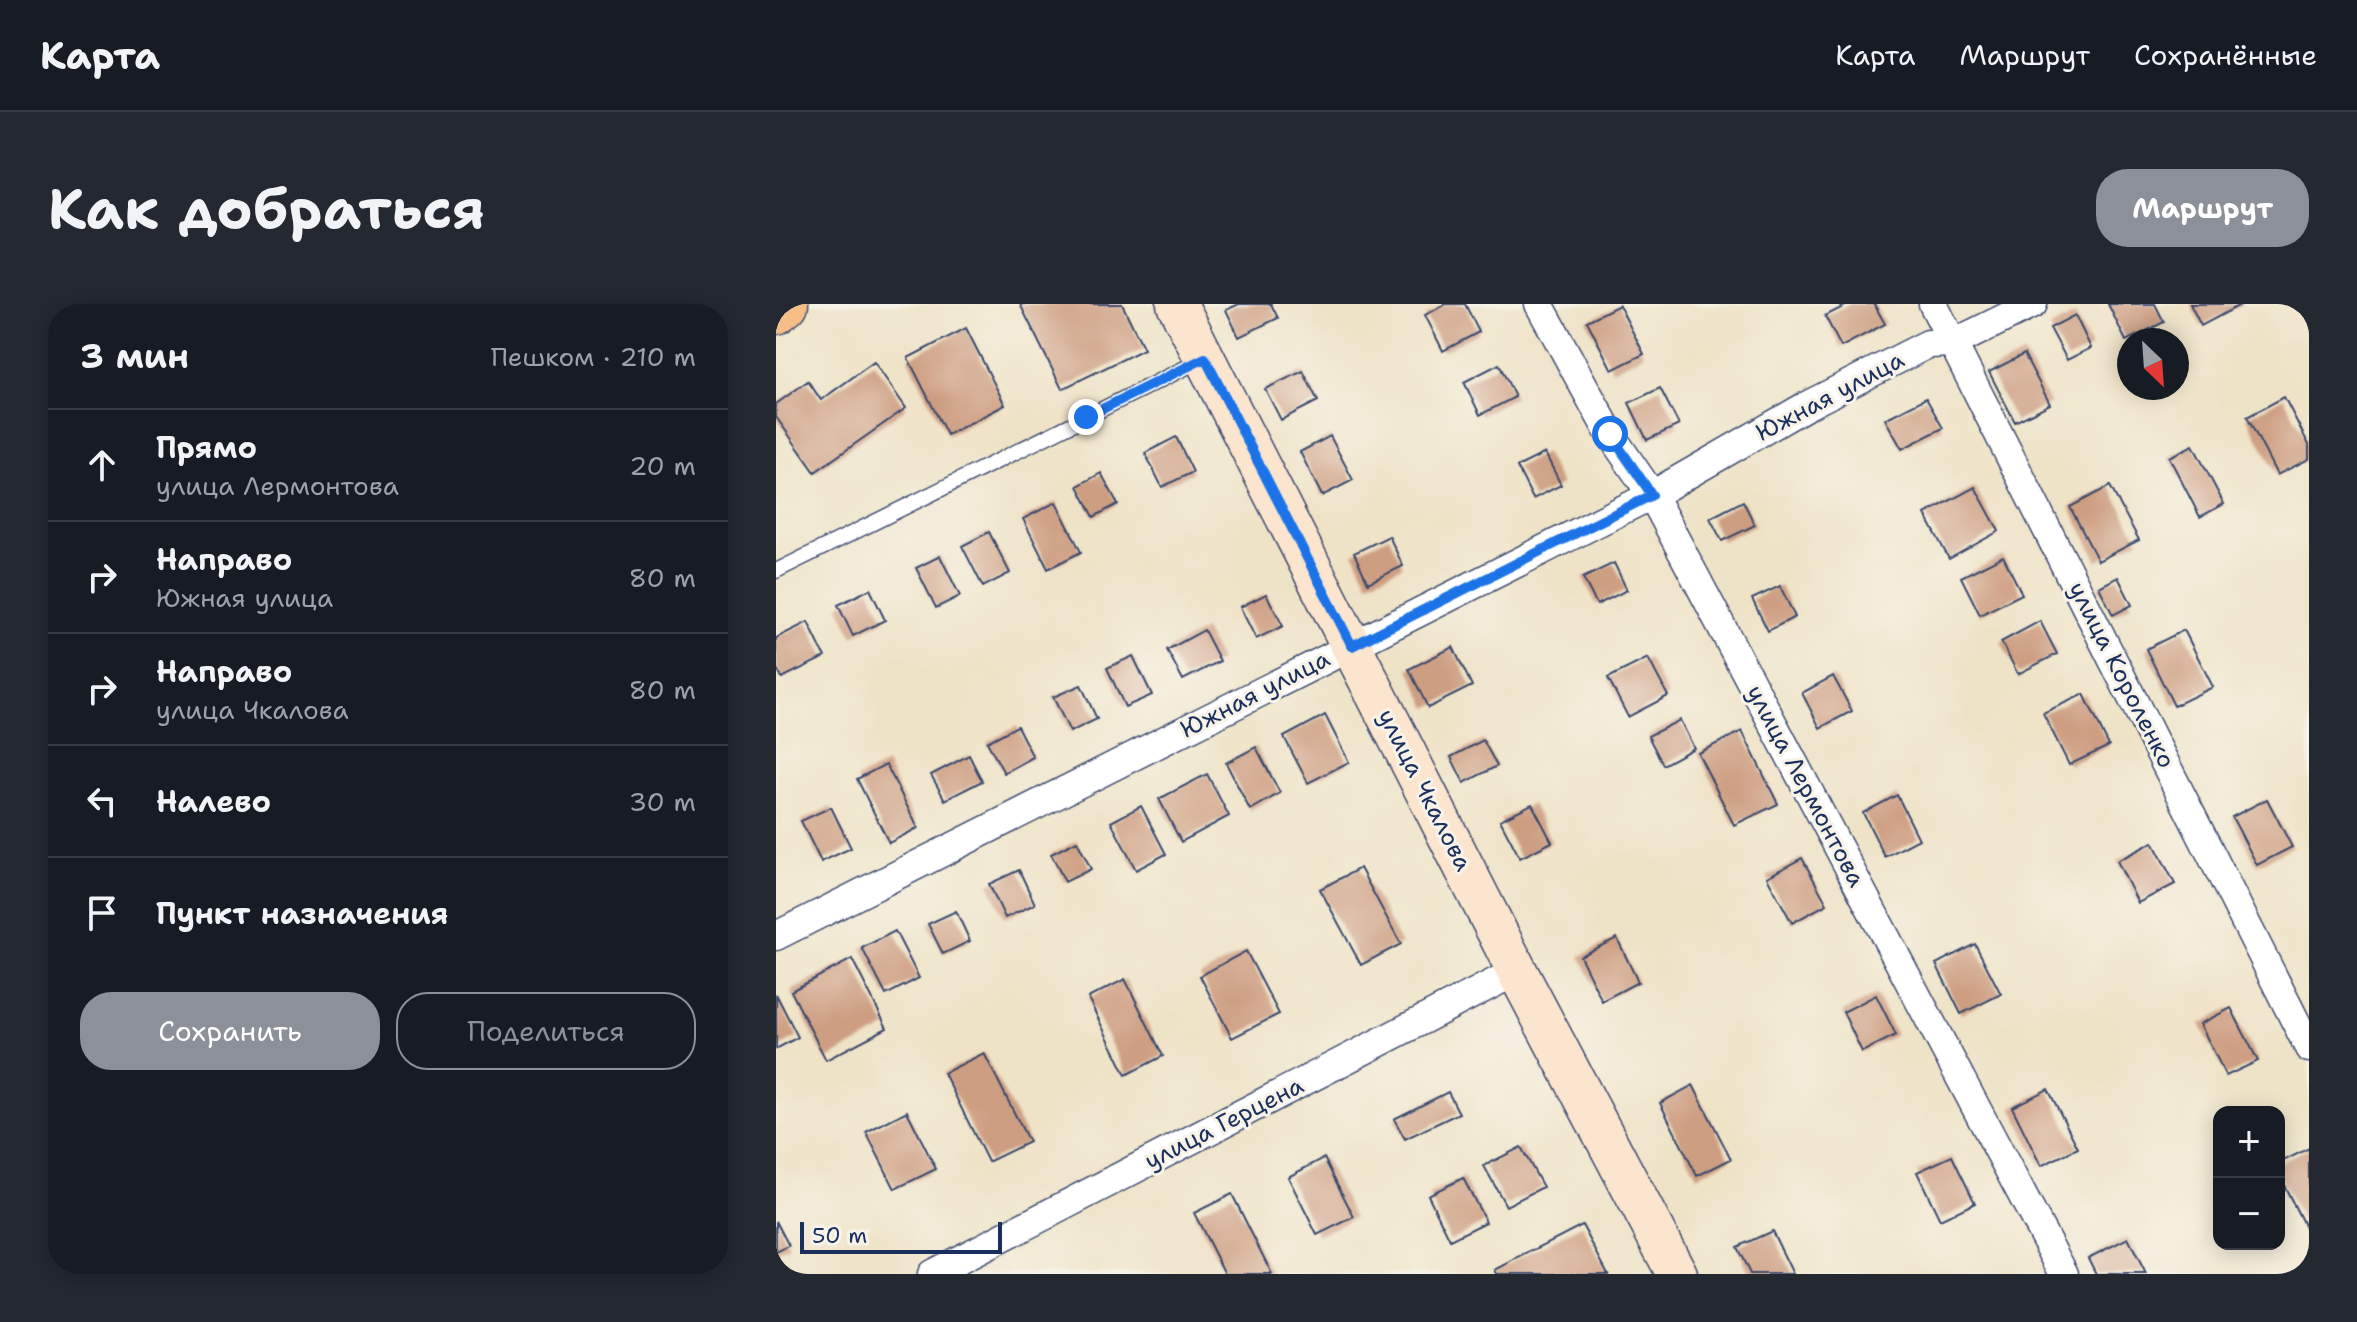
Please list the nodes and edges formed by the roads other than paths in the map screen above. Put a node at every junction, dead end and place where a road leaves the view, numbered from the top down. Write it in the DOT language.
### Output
graph roads {
  1 [pos="786,304"];
  2 [pos="1177,304"];
  3 [pos="1539,304"];
  4 [pos="1933,304"];
  5 [pos="2033,304"];
  6 [pos="776,312"];
  7 [pos="1954,343"];
  8 [pos="1205,358"];
  9 [pos="1652,495"];
  10 [pos="776,571"];
  11 [pos="1352,646"];
  12 [pos="776,936"];
  13 [pos="1517,971"];
  14 [pos="2309,1048"];
  15 [pos="932,1274"];
  16 [pos="1677,1274"];
  17 [pos="2064,1274"];
  1 -- 6 [label="highway"];
  2 -- 8 [label="street, улица Чкалова"];
  3 -- 9 [label="street, улица Лермонтова"];
  4 -- 7 [label="street, улица Короленко"];
  5 -- 7 [label="street, Южная улица"];
  7 -- 9 [label="street, Южная улица"];
  7 -- 14 [label="street, улица Короленко"];
  8 -- 10 [label="lane"];
  8 -- 11 [label="street, улица Чкалова"];
  9 -- 11 [label="street, Южная улица"];
  9 -- 17 [label="street, улица Лермонтова"];
  11 -- 12 [label="street, Южная улица"];
  11 -- 13 [label="street, улица Чкалова"];
  13 -- 15 [label="street, улица Герцена"];
  13 -- 16 [label="street, улица Чкалова"];
}
